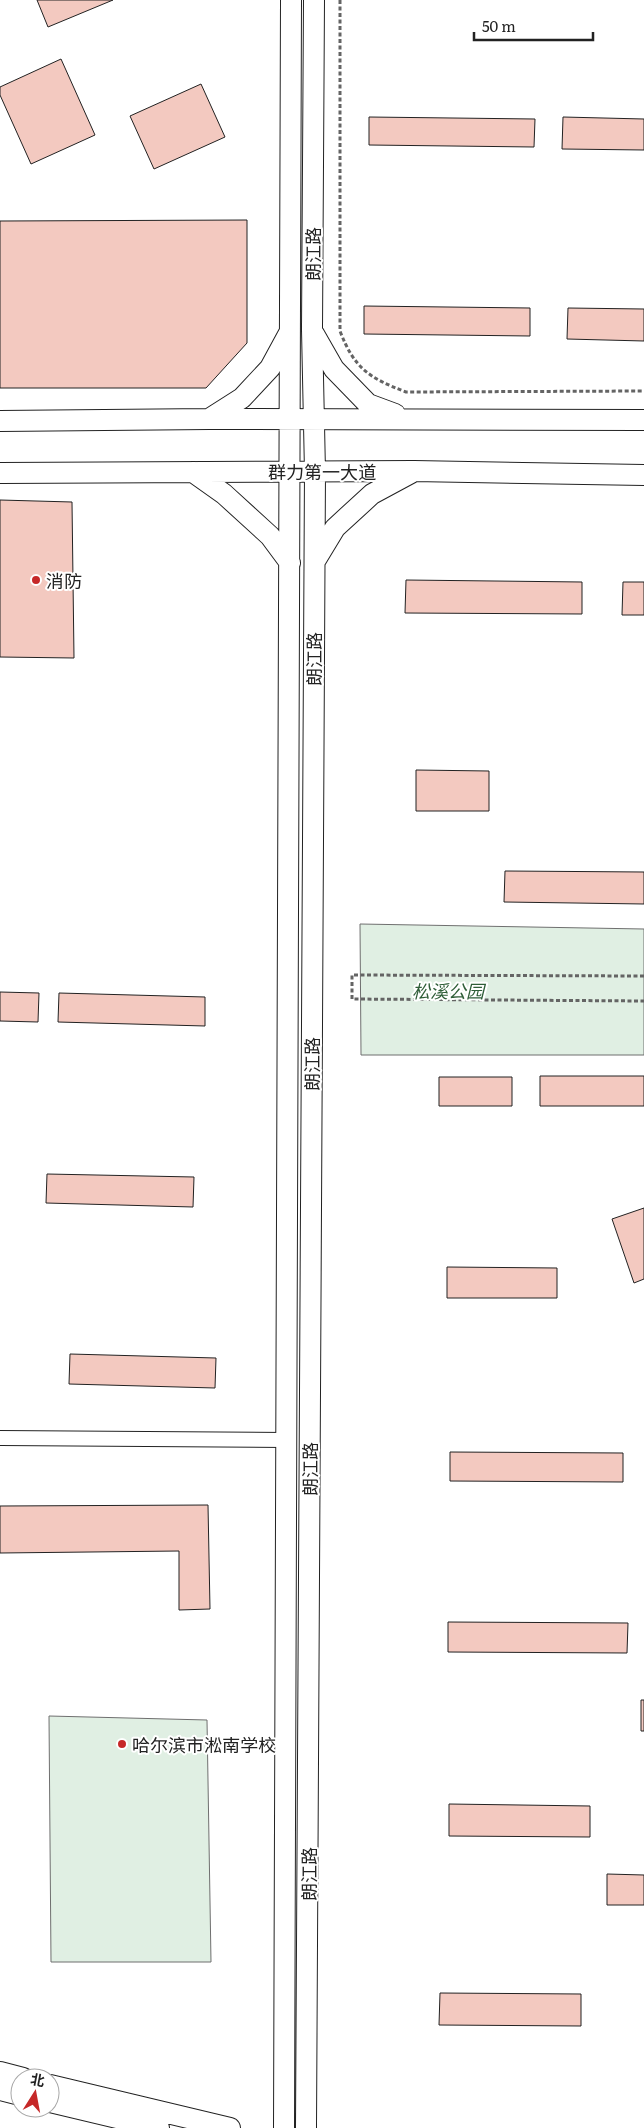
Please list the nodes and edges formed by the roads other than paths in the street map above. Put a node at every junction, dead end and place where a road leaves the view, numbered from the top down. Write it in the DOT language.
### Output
graph roads {
  1 [pos="291,0"];
  2 [pos="314,0"];
  3 [pos="312,330"];
  4 [pos="290,331"];
  5 [pos="209,419"];
  6 [pos="291,419"];
  7 [pos="314,419"];
  8 [pos="409,419"];
  9 [pos="644,420"];
  10 [pos="0,421"];
  11 [pos="290,471"];
  12 [pos="414,471"];
  13 [pos="193,472"];
  14 [pos="315,472"];
  15 [pos="0,473"];
  16 [pos="644,475"];
  17 [pos="314,562"];
  18 [pos="290,563"];
  19 [pos="0,1438"];
  20 [pos="287,1440"];
  21 [pos="60,2087"];
  22 [pos="60,2104"];
  23 [pos="158,2128"];
  24 [pos="230,2128"];
  25 [pos="284,2128"];
  26 [pos="306,2128"];
  1 -- 4 [label="main road, 朗江路"];
  2 -- 3 [label="main road, 朗江路"];
  3 -- 7 [label="main road, 朗江路"];
  3 -- 8 [label="main road"];
  4 -- 5 [label="main road"];
  4 -- 6 [label="main road, 朗江路"];
  5 -- 6 [label="main road"];
  5 -- 10 [label="main road"];
  6 -- 7 [label="main road"];
  6 -- 11 [label="main road, 朗江路"];
  7 -- 8 [label="main road"];
  7 -- 14 [label="main road, 朗江路"];
  8 -- 9 [label="main road"];
  11 -- 13 [label="main road, 群力第一大道"];
  11 -- 14 [label="main road, 群力第一大道"];
  11 -- 18 [label="main road, 朗江路"];
  12 -- 14 [label="main road, 群力第一大道"];
  12 -- 16 [label="main road, 群力第一大道"];
  12 -- 17 [label="main road"];
  13 -- 15 [label="main road, 群力第一大道"];
  13 -- 18 [label="main road"];
  14 -- 17 [label="main road, 朗江路"];
  17 -- 26 [label="main road, 朗江路"];
  18 -- 20 [label="main road, 朗江路"];
  19 -- 20 [label="street"];
  20 -- 25 [label="main road, 朗江路"];
  21 -- 24 [label="main road"];
  22 -- 23 [label="main road"];
}
